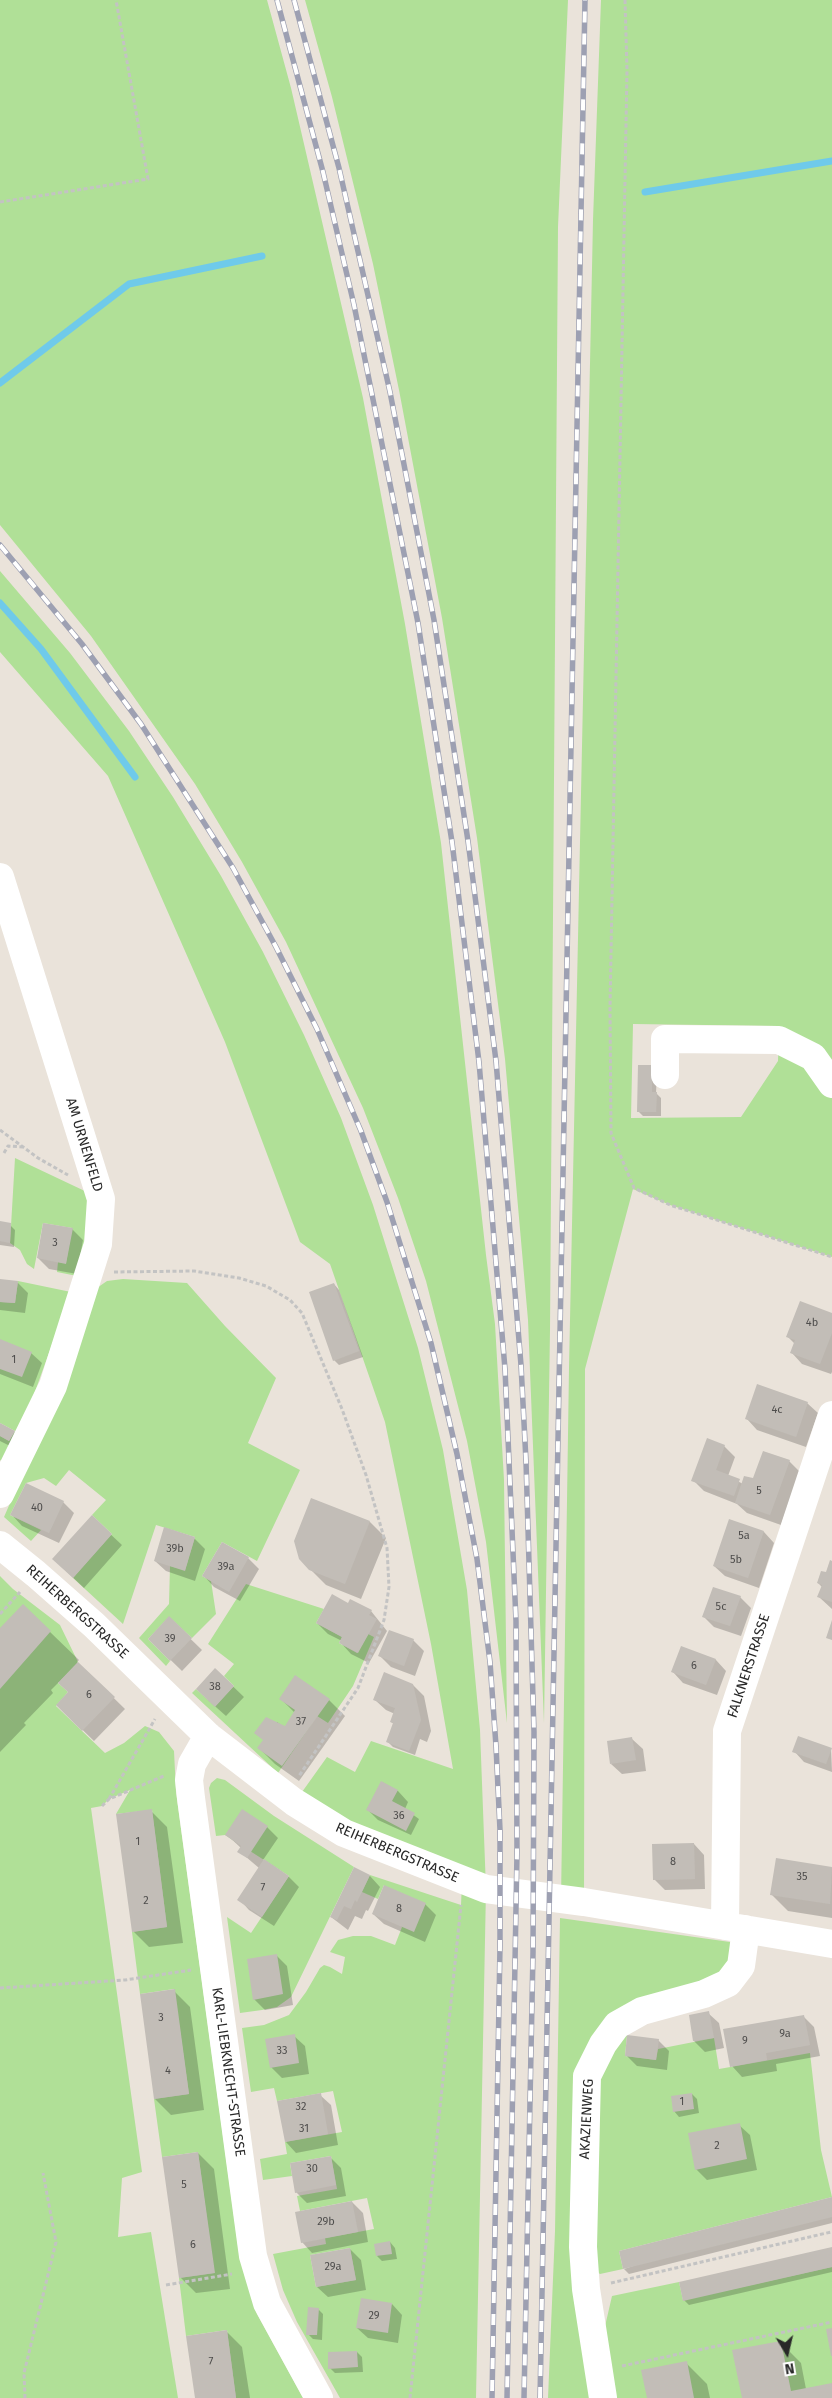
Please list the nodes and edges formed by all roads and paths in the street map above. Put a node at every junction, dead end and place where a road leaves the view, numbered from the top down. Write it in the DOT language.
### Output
graph roads {
  1 [pos="116,0"];
  2 [pos="625,0"];
  3 [pos="0,202"];
  4 [pos="0,878"];
  5 [pos="665,1075"];
  6 [pos="832,1084"];
  7 [pos="0,1130"];
  8 [pos="24,1147"];
  9 [pos="4,1153"];
  10 [pos="99,1193"];
  11 [pos="832,1257"];
  12 [pos="89,1277"];
  13 [pos="832,1415"];
  14 [pos="0,1494"];
  15 [pos="0,1545"];
  16 [pos="26,1586"];
  17 [pos="0,1614"];
  18 [pos="168,1696"];
  19 [pos="208,1736"];
  20 [pos="192,1764"];
  21 [pos="285,1796"];
  22 [pos="109,1799"];
  23 [pos="102,1806"];
  24 [pos="460,1918"];
  25 [pos="736,1927"];
  26 [pos="832,1944"];
  27 [pos="214,1966"];
  28 [pos="0,1988"];
  29 [pos="43,2172"];
  30 [pos="831,2232"];
  31 [pos="256,2270"];
  32 [pos="166,2285"];
  33 [pos="586,2289"];
  34 [pos="832,2322"];
  35 [pos="617,2367"];
  36 [pos="25,2398"];
  37 [pos="320,2398"];
  38 [pos="410,2398"];
  39 [pos="603,2398"];
  1 -- 3 [label="path"];
  2 -- 11 [label="path"];
  4 -- 10 [label="street, AM URNENFELD"];
  5 -- 6 [label="street"];
  7 -- 8 [label="path"];
  8 -- 9 [label="path"];
  8 -- 10 [label="path"];
  10 -- 12 [label="street, AM URNENFELD"];
  12 -- 14 [label="street, AM URNENFELD"];
  12 -- 21 [label="path"];
  13 -- 25 [label="street, FALKNERSTRASSE"];
  15 -- 18 [label="street, REIHERBERGSTRASSE"];
  16 -- 17 [label="path"];
  18 -- 19 [label="street, REIHERBERGSTRASSE"];
  18 -- 22 [label="path"];
  19 -- 20 [label="street, KARL-LIEBKNECHT-STRASSE"];
  19 -- 21 [label="street, REIHERBERGSTRASSE"];
  20 -- 22 [label="path"];
  20 -- 27 [label="street, KARL-LIEBKNECHT-STRASSE"];
  21 -- 25 [label="street, REIHERBERGSTRASSE"];
  22 -- 23 [label="path"];
  24 -- 38 [label="path"];
  25 -- 26 [label="street, REIHERBERGSTRASSE"];
  25 -- 33 [label="street, AKAZIENWEG"];
  27 -- 28 [label="path"];
  27 -- 31 [label="street, KARL-LIEBKNECHT-STRASSE"];
  29 -- 36 [label="path"];
  30 -- 33 [label="path"];
  31 -- 32 [label="path"];
  31 -- 37 [label="street, KARL-LIEBKNECHT-STRASSE"];
  33 -- 39 [label="street, AKAZIENWEG"];
  34 -- 35 [label="path"];
}
